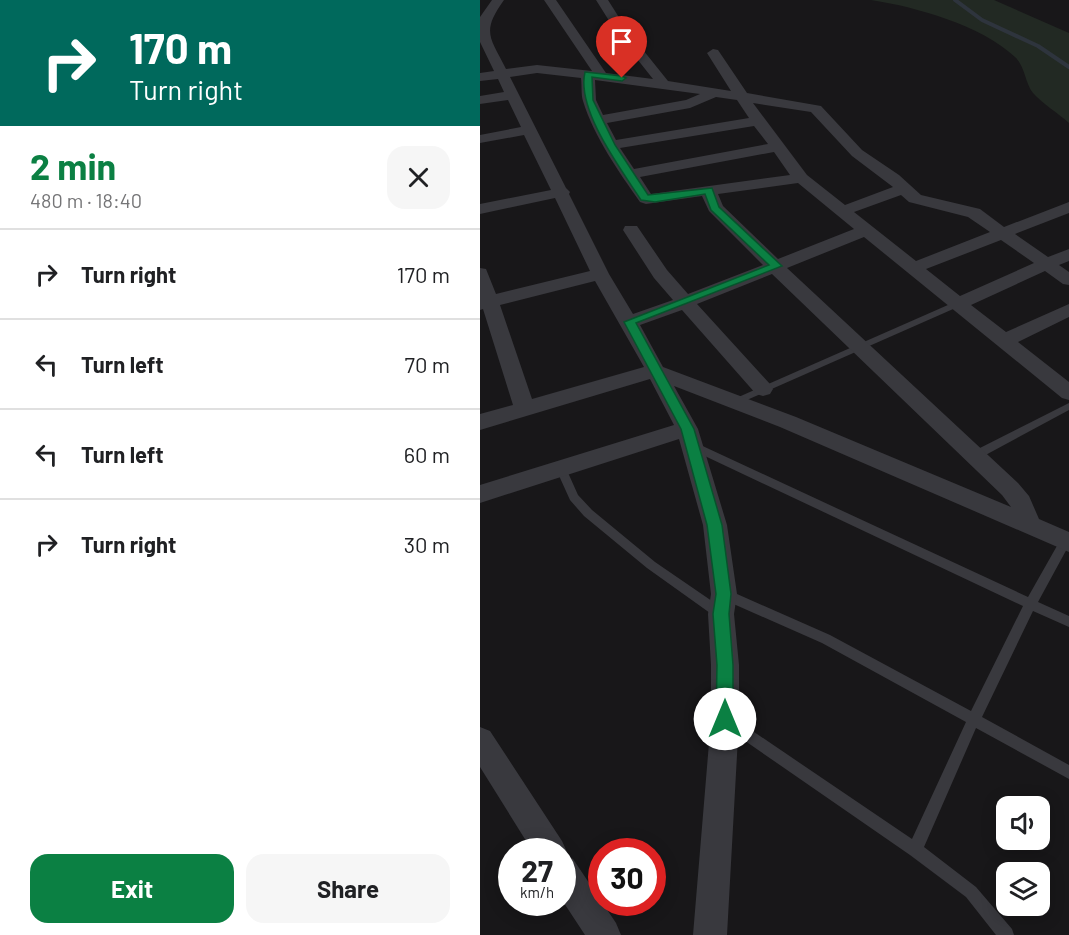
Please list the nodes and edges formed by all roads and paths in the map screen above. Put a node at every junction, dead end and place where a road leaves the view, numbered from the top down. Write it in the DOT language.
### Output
graph roads {
  1 [pos="550,0"];
  2 [pos="602,0"];
  3 [pos="489,9"];
  4 [pos="713,53"];
  5 [pos="491,75"];
  6 [pos="594,75"];
  7 [pos="664,84"];
  8 [pos="713,93"];
  9 [pos="513,95"];
  10 [pos="740,96"];
  11 [pos="480,100"];
  12 [pos="598,120"];
  13 [pos="758,121"];
  14 [pos="531,129"];
  15 [pos="480,139"];
  16 [pos="611,145"];
  17 [pos="777,147"];
  18 [pos="630,174"];
  19 [pos="801,178"];
  20 [pos="904,188"];
  21 [pos="708,190"];
  22 [pos="561,192"];
  23 [pos="1069,207"];
  24 [pos="480,209"];
  25 [pos="843,211"];
  26 [pos="631,230"];
  27 [pos="867,230"];
  28 [pos="1002,233"];
  29 [pos="1069,254"];
  30 [pos="1044,263"];
  31 [pos="776,266"];
  32 [pos="914,268"];
  33 [pos="480,273"];
  34 [pos="600,274"];
  35 [pos="1069,280"];
  36 [pos="685,302"];
  37 [pos="485,303"];
  38 [pos="957,303"];
  39 [pos="1069,310"];
  40 [pos="629,322"];
  41 [pos="1003,341"];
  42 [pos="860,346"];
  43 [pos="655,371"];
  44 [pos="1060,375"];
  45 [pos="763,389"];
  46 [pos="1069,393"];
  47 [pos="737,401"];
  48 [pos="1069,406"];
  49 [pos="525,409"];
  50 [pos="480,422"];
  51 [pos="690,437"];
  52 [pos="976,455"];
  53 [pos="561,469"];
  54 [pos="480,494"];
  55 [pos="1029,525"];
  56 [pos="1067,541"];
  57 [pos="1029,603"];
  58 [pos="722,604"];
  59 [pos="1069,622"];
  60 [pos="725,719"];
  61 [pos="973,719"];
  62 [pos="480,741"];
  63 [pos="1069,772"];
  64 [pos="542,838"];
  65 [pos="915,850"];
  66 [pos="576,892"];
  67 [pos="604,935"];
  68 [pos="710,935"];
  69 [pos="1006,935"];
  1 -- 6 [label="street"];
  2 -- 7 [label="street"];
  3 -- 5 [label="street"];
  4 -- 10 [label="street"];
  5 -- 6 [label="street"];
  5 -- 9 [label="street"];
  6 -- 7 [label="street"];
  6 -- 12 [label="street"];
  7 -- 8 [label="street"];
  8 -- 10 [label="street"];
  8 -- 12 [label="street"];
  9 -- 11 [label="street"];
  9 -- 14 [label="street"];
  10 -- 13 [label="street"];
  10 -- 20 [label="street"];
  12 -- 16 [label="street"];
  13 -- 16 [label="street"];
  13 -- 17 [label="street"];
  14 -- 15 [label="street"];
  14 -- 22 [label="street"];
  16 -- 18 [label="street"];
  17 -- 18 [label="street"];
  17 -- 19 [label="street"];
  18 -- 21 [label="street"];
  19 -- 21 [label="street"];
  19 -- 25 [label="street"];
  20 -- 25 [label="street"];
  20 -- 28 [label="street"];
  21 -- 31 [label="street"];
  22 -- 24 [label="street"];
  22 -- 34 [label="street"];
  23 -- 28 [label="street"];
  25 -- 27 [label="street"];
  26 -- 36 [label="street"];
  27 -- 31 [label="street"];
  27 -- 32 [label="street"];
  28 -- 30 [label="street"];
  28 -- 32 [label="street"];
  29 -- 30 [label="street"];
  30 -- 35 [label="street"];
  30 -- 38 [label="street"];
  31 -- 36 [label="street"];
  31 -- 42 [label="street"];
  32 -- 38 [label="street"];
  33 -- 37 [label="street"];
  34 -- 37 [label="street"];
  34 -- 40 [label="street"];
  36 -- 40 [label="street"];
  36 -- 45 [label="street"];
  37 -- 49 [label="street"];
  38 -- 41 [label="street"];
  38 -- 42 [label="lane"];
  39 -- 41 [label="street"];
  40 -- 43 [label="street"];
  41 -- 44 [label="street"];
  42 -- 45 [label="lane"];
  42 -- 52 [label="street"];
  43 -- 47 [label="street"];
  43 -- 49 [label="street"];
  43 -- 51 [label="street"];
  44 -- 46 [label="street"];
  45 -- 47 [label="lane"];
  47 -- 55 [label="street"];
  48 -- 52 [label="lane"];
  49 -- 50 [label="street"];
  51 -- 53 [label="street"];
  51 -- 57 [label="lane"];
  51 -- 58 [label="street"];
  52 -- 55 [label="street"];
  53 -- 54 [label="street"];
  53 -- 58 [label="lane"];
  55 -- 56 [label="street"];
  56 -- 57 [label="lane"];
  57 -- 59 [label="lane"];
  57 -- 61 [label="lane"];
  58 -- 60 [label="street"];
  58 -- 61 [label="lane"];
  60 -- 65 [label="lane"];
  60 -- 68 [label="street"];
  61 -- 63 [label="lane"];
  61 -- 65 [label="lane"];
  62 -- 64 [label="street"];
  65 -- 69 [label="lane"];
  66 -- 67 [label="street"];
}
